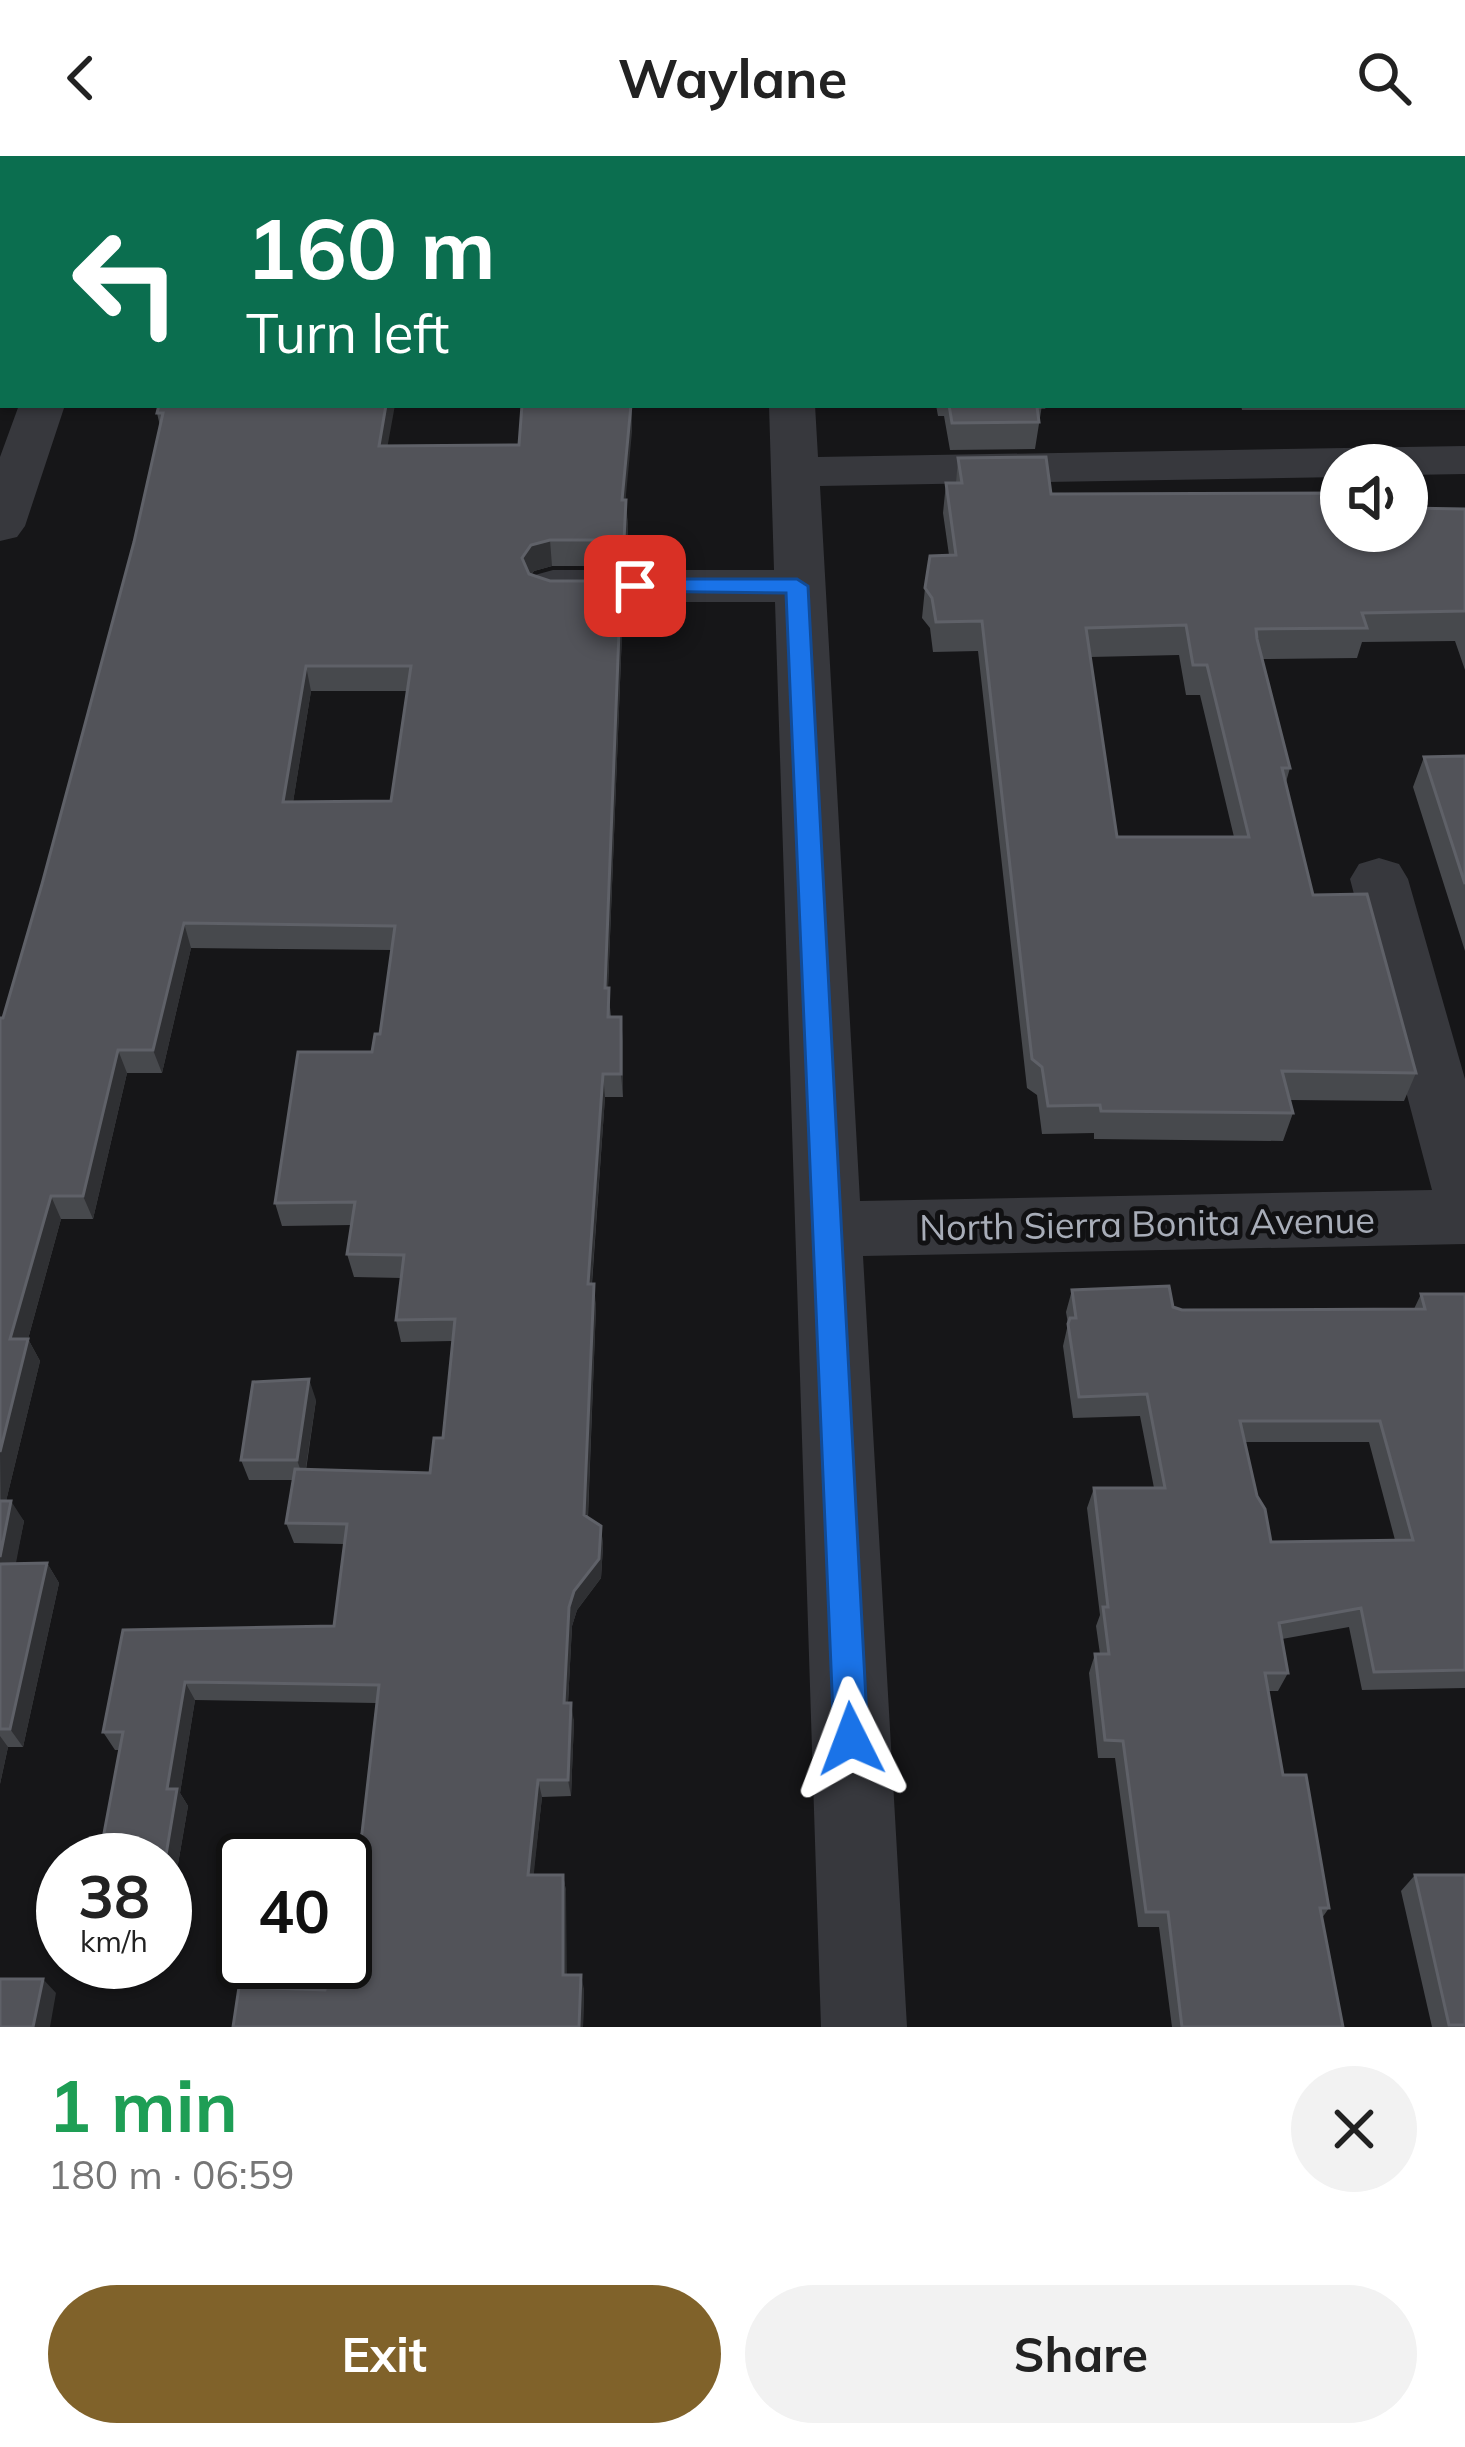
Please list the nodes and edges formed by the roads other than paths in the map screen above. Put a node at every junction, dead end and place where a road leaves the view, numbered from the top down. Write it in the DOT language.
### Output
graph roads {
  1 [pos="41,408"];
  2 [pos="792,408"];
  3 [pos="1465,460"];
  4 [pos="795,472"];
  5 [pos="0,526"];
  6 [pos="553,586"];
  7 [pos="797,586"];
  8 [pos="1379,878"];
  9 [pos="1465,1193"];
  10 [pos="1465,1217"];
  11 [pos="830,1228"];
  12 [pos="864,2027"];
  1 -- 5 [label="street"];
  2 -- 4 [label="street"];
  3 -- 4 [label="street"];
  4 -- 7 [label="street"];
  6 -- 7 [label="street"];
  7 -- 11 [label="street"];
  8 -- 9 [label="street"];
  10 -- 11 [label="street, North Sierra Bonita Avenue"];
  11 -- 12 [label="street"];
}
